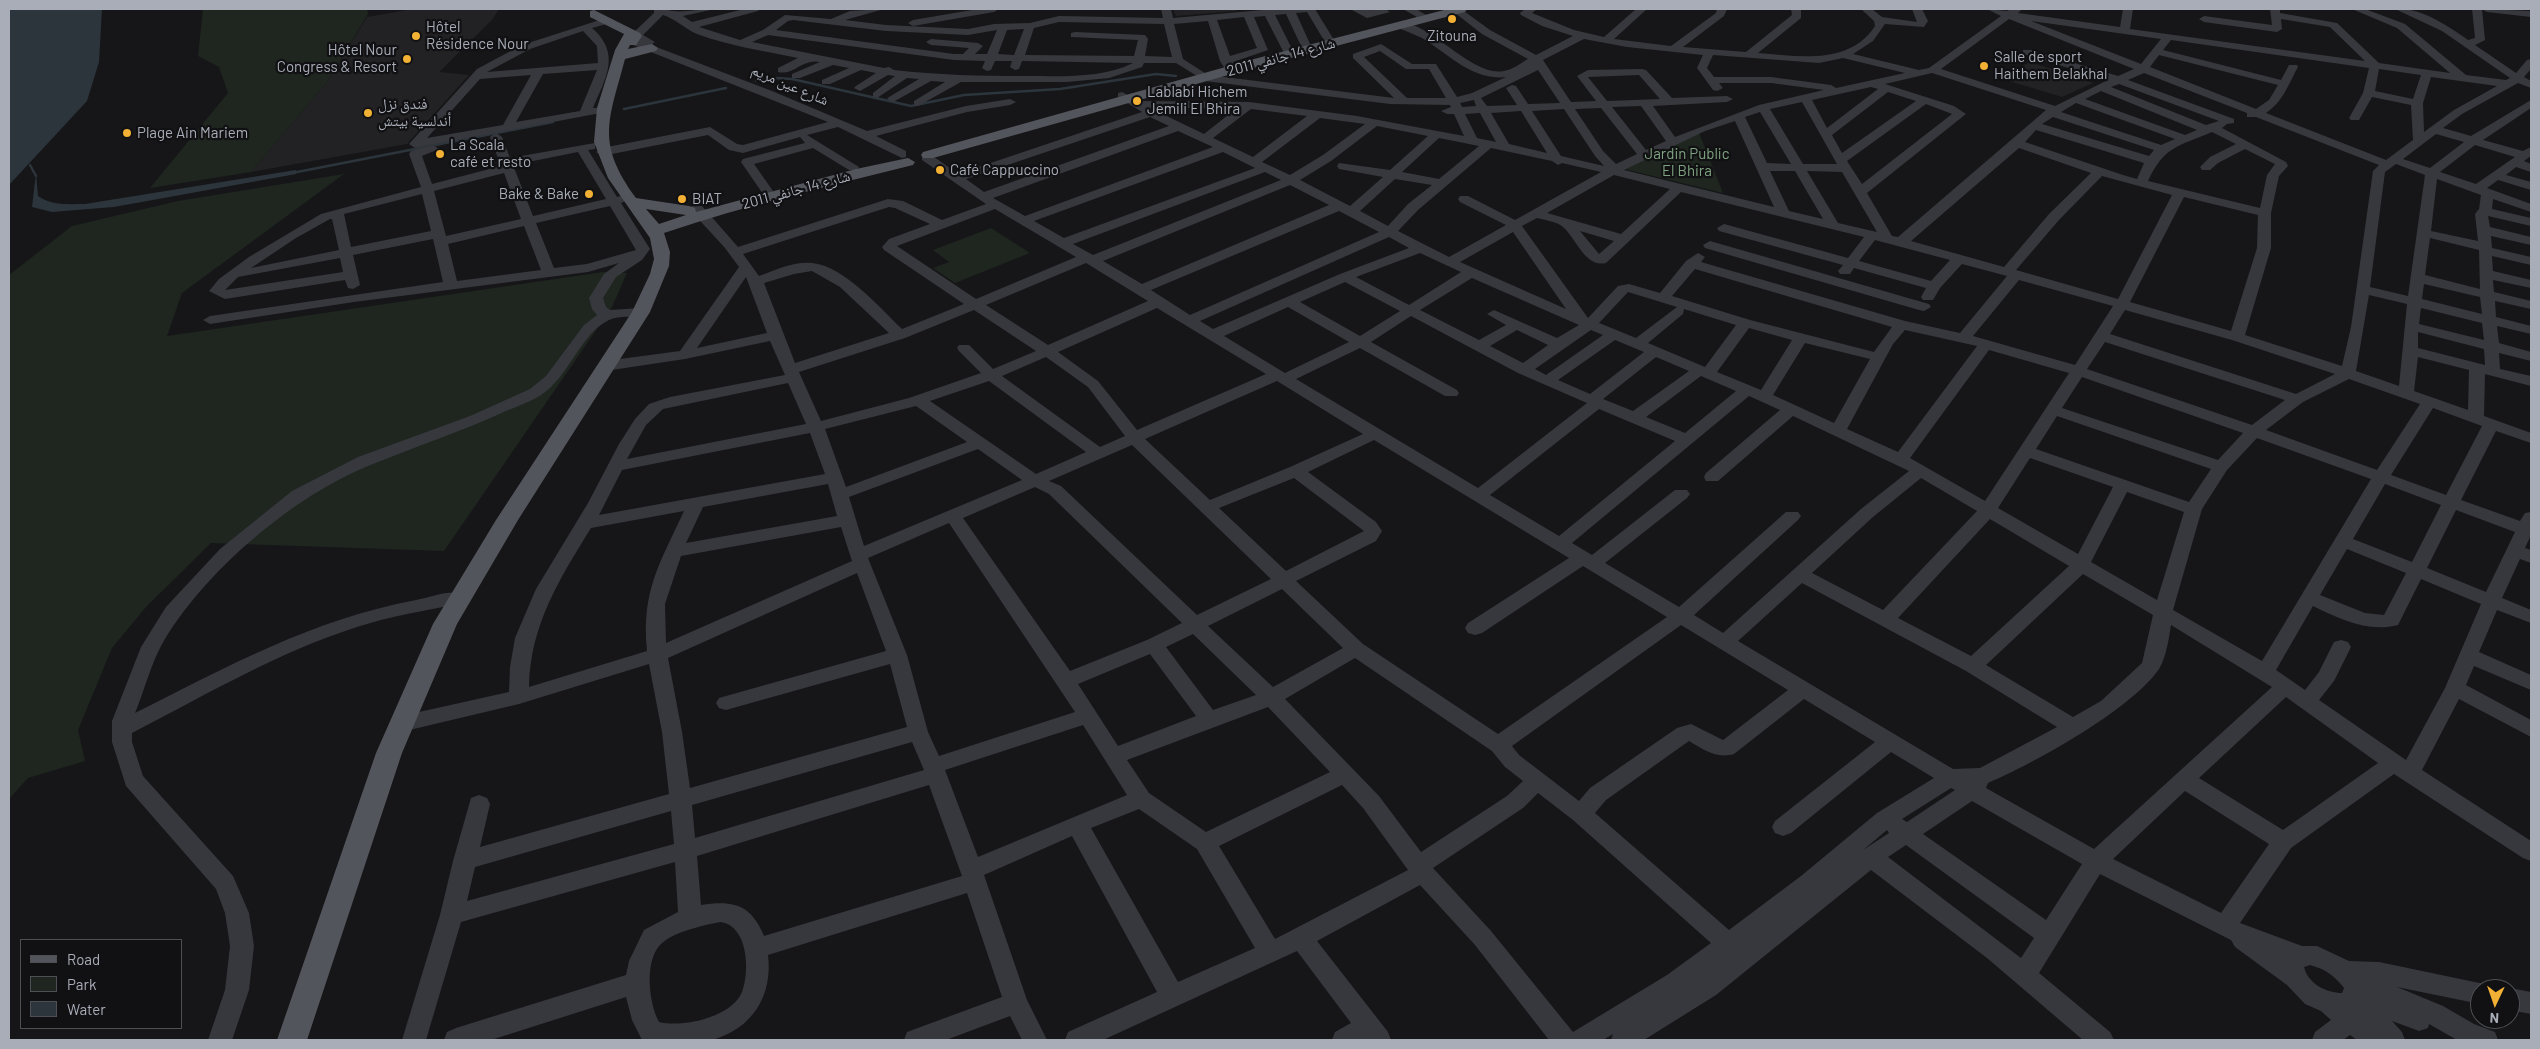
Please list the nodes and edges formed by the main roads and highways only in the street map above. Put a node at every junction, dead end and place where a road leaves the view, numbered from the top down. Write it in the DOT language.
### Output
graph roads {
  1 [pos="1454,9"];
  2 [pos="600,19"];
  3 [pos="635,33"];
  4 [pos="651,46"];
  5 [pos="616,63"];
  6 [pos="1202,76"];
  7 [pos="914,156"];
  8 [pos="624,201"];
  9 [pos="696,213"];
  10 [pos="652,226"];
  11 [pos="663,253"];
  12 [pos="292,1040"];
  1 -- 6 [label="main road, شارع 14 جانفي 2011"];
  1 -- 6 [label="main road, شارع 14 جانفي 2011"];
  2 -- 3 [label="main road, شارع عين مريم"];
  2 -- 3 [label="main road"];
  2 -- 5 [label="main road"];
  3 -- 5 [label="main road"];
  4 -- 5 [label="main road"];
  5 -- 8 [label="main road"];
  6 -- 7 [label="main road, شارع 14 جانفي 2011"];
  7 -- 9 [label="main road, شارع 14 جانفي 2011"];
  7 -- 9 [label="main road, شارع 14 جانفي 2011"];
  8 -- 9 [label="main road"];
  8 -- 10 [label="main road"];
  9 -- 10 [label="main road, شارع 14 جانفي 2011"];
  9 -- 11 [label="main road"];
  10 -- 11 [label="main road"];
  11 -- 12 [label="main road"];
}
